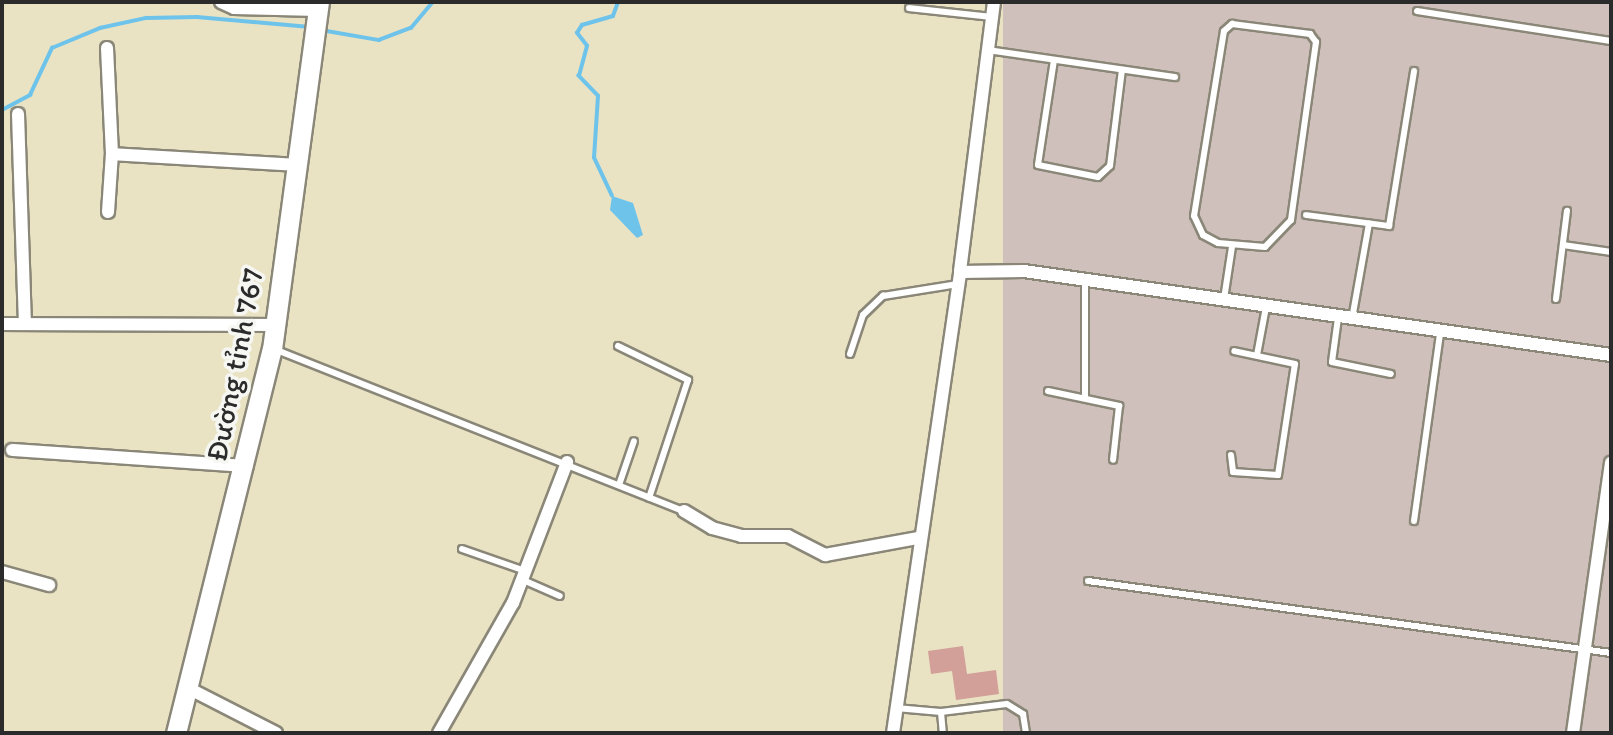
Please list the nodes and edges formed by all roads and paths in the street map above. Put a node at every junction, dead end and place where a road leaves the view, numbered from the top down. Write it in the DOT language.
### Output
graph roads {
  1 [pos="221,2"];
  2 [pos="994,2"];
  3 [pos="909,8"];
  4 [pos="1417,11"];
  5 [pos="317,17"];
  6 [pos="992,17"];
  7 [pos="1611,41"];
  8 [pos="107,48"];
  9 [pos="987,50"];
  10 [pos="1054,60"];
  11 [pos="1122,70"];
  12 [pos="1414,71"];
  13 [pos="1175,77"];
  14 [pos="18,114"];
  15 [pos="112,154"];
  16 [pos="298,165"];
  17 [pos="1567,211"];
  18 [pos="108,212"];
  19 [pos="1306,215"];
  20 [pos="1369,224"];
  21 [pos="1563,245"];
  22 [pos="1232,247"];
  23 [pos="1611,252"];
  24 [pos="959,278"];
  25 [pos="1085,280"];
  26 [pos="1224,299"];
  27 [pos="1556,299"];
  28 [pos="1266,307"];
  29 [pos="1338,318"];
  30 [pos="1351,320"];
  31 [pos="25,322"];
  32 [pos="2,324"];
  33 [pos="276,325"];
  34 [pos="1440,333"];
  35 [pos="618,346"];
  36 [pos="272,349"];
  37 [pos="1234,351"];
  38 [pos="850,354"];
  39 [pos="1257,355"];
  40 [pos="1611,355"];
  41 [pos="1391,374"];
  42 [pos="1048,391"];
  43 [pos="1084,397"];
  44 [pos="634,441"];
  45 [pos="12,450"];
  46 [pos="1231,456"];
  47 [pos="1113,460"];
  48 [pos="567,463"];
  49 [pos="1611,463"];
  50 [pos="246,466"];
  51 [pos="619,485"];
  52 [pos="649,498"];
  53 [pos="684,511"];
  54 [pos="1414,521"];
  55 [pos="918,538"];
  56 [pos="462,549"];
  57 [pos="2,572"];
  58 [pos="525,576"];
  59 [pos="1088,581"];
  60 [pos="49,585"];
  61 [pos="560,596"];
  62 [pos="1586,650"];
  63 [pos="1611,653"];
  64 [pos="188,688"];
  65 [pos="896,708"];
  66 [pos="941,712"];
  67 [pos="176,733"];
  68 [pos="276,733"];
  69 [pos="439,733"];
  70 [pos="893,733"];
  71 [pos="943,733"];
  72 [pos="1026,733"];
  73 [pos="1573,733"];
  1 -- 5 [label="street"];
  2 -- 6 [label="street"];
  3 -- 6 [label="lane"];
  4 -- 7 [label="lane"];
  5 -- 16 [label="main road, Đường tỉnh 767"];
  6 -- 9 [label="street"];
  8 -- 15 [label="street"];
  9 -- 10 [label="lane"];
  9 -- 24 [label="street"];
  10 -- 11 [label="lane"];
  10 -- 11 [label="lane"];
  11 -- 13 [label="lane"];
  12 -- 20 [label="lane"];
  14 -- 31 [label="street"];
  15 -- 16 [label="street"];
  15 -- 18 [label="street"];
  16 -- 33 [label="main road, Đường tỉnh 767"];
  17 -- 21 [label="lane"];
  19 -- 20 [label="lane"];
  20 -- 30 [label="lane"];
  21 -- 23 [label="lane"];
  21 -- 27 [label="lane"];
  22 -- 22 [label="lane"];
  22 -- 26 [label="lane"];
  24 -- 25 [label="street"];
  24 -- 38 [label="lane"];
  24 -- 55 [label="street"];
  25 -- 26 [label="street"];
  25 -- 43 [label="lane"];
  26 -- 28 [label="street"];
  28 -- 29 [label="street"];
  28 -- 39 [label="lane"];
  29 -- 30 [label="street"];
  29 -- 41 [label="lane"];
  30 -- 34 [label="street"];
  31 -- 32 [label="street"];
  31 -- 33 [label="street"];
  33 -- 36 [label="main road, Đường tỉnh 767"];
  34 -- 40 [label="street"];
  34 -- 54 [label="lane"];
  35 -- 52 [label="lane"];
  36 -- 48 [label="lane"];
  36 -- 50 [label="main road, Đường tỉnh 767"];
  37 -- 39 [label="lane"];
  39 -- 46 [label="lane"];
  42 -- 43 [label="lane"];
  43 -- 47 [label="lane"];
  44 -- 51 [label="lane"];
  45 -- 50 [label="street"];
  48 -- 51 [label="lane"];
  48 -- 58 [label="street"];
  49 -- 62 [label="street"];
  50 -- 64 [label="main road, Đường tỉnh 767"];
  51 -- 52 [label="lane"];
  52 -- 53 [label="lane"];
  53 -- 55 [label="street"];
  55 -- 65 [label="street"];
  56 -- 58 [label="lane"];
  57 -- 60 [label="street"];
  58 -- 61 [label="lane"];
  58 -- 69 [label="street"];
  59 -- 62 [label="lane"];
  62 -- 63 [label="lane"];
  62 -- 73 [label="street"];
  64 -- 67 [label="main road, Đường tỉnh 767"];
  64 -- 68 [label="street"];
  65 -- 66 [label="lane"];
  65 -- 70 [label="street"];
  66 -- 71 [label="lane"];
  66 -- 72 [label="lane"];
}
